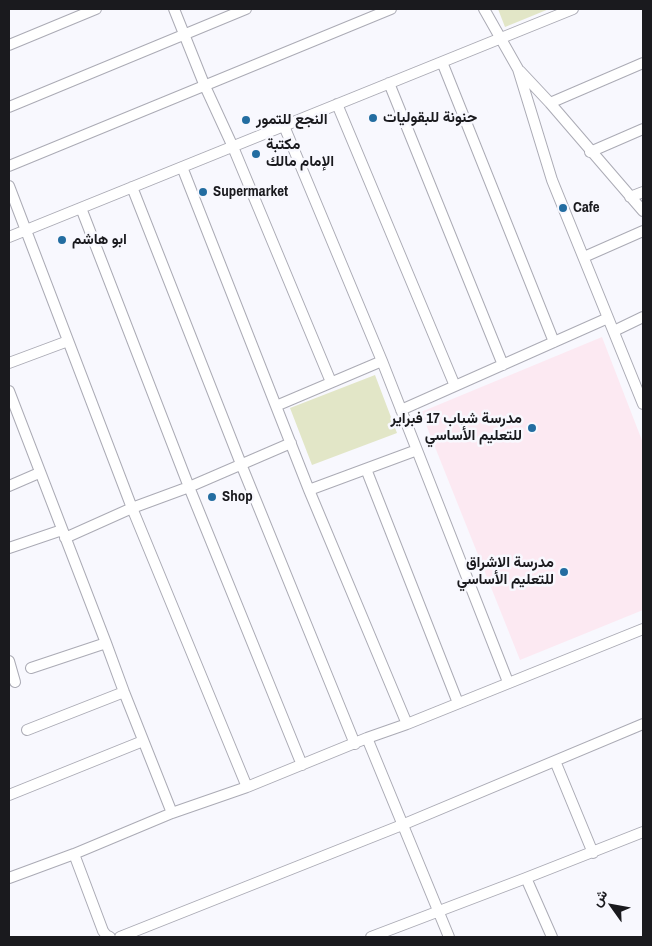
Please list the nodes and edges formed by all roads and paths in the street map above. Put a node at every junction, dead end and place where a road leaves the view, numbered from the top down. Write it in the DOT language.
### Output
graph roads {
  1 [pos="96,9"];
  2 [pos="174,9"];
  3 [pos="246,9"];
  4 [pos="391,9"];
  5 [pos="573,9"];
  6 [pos="484,10"];
  7 [pos="185,34"];
  8 [pos="500,38"];
  9 [pos="9,45"];
  10 [pos="442,62"];
  11 [pos="643,63"];
  12 [pos="518,69"];
  13 [pos="389,83"];
  14 [pos="204,84"];
  15 [pos="338,104"];
  16 [pos="550,104"];
  17 [pos="9,107"];
  18 [pos="284,126"];
  19 [pos="643,129"];
  20 [pos="233,147"];
  21 [pos="590,152"];
  22 [pos="9,166"];
  23 [pos="182,167"];
  24 [pos="9,186"];
  25 [pos="132,187"];
  26 [pos="643,192"];
  27 [pos="630,197"];
  28 [pos="81,208"];
  29 [pos="643,211"];
  30 [pos="26,230"];
  31 [pos="643,231"];
  32 [pos="9,237"];
  33 [pos="584,257"];
  34 [pos="643,317"];
  35 [pos="608,318"];
  36 [pos="614,331"];
  37 [pos="68,341"];
  38 [pos="554,342"];
  39 [pos="382,361"];
  40 [pos="9,363"];
  41 [pos="504,364"];
  42 [pos="331,382"];
  43 [pos="639,384"];
  44 [pos="455,386"];
  45 [pos="9,391"];
  46 [pos="643,404"];
  47 [pos="276,406"];
  48 [pos="401,410"];
  49 [pos="13,419"];
  50 [pos="291,443"];
  51 [pos="417,450"];
  52 [pos="241,464"];
  53 [pos="366,469"];
  54 [pos="40,473"];
  55 [pos="9,486"];
  56 [pos="189,487"];
  57 [pos="309,490"];
  58 [pos="132,508"];
  59 [pos="64,534"];
  60 [pos="9,548"];
  61 [pos="643,629"];
  62 [pos="106,643"];
  63 [pos="9,661"];
  64 [pos="31,668"];
  65 [pos="15,682"];
  66 [pos="508,682"];
  67 [pos="124,692"];
  68 [pos="458,703"];
  69 [pos="407,724"];
  70 [pos="643,724"];
  71 [pos="27,730"];
  72 [pos="367,738"];
  73 [pos="143,741"];
  74 [pos="355,744"];
  75 [pos="555,761"];
  76 [pos="302,765"];
  77 [pos="247,786"];
  78 [pos="9,795"];
  79 [pos="172,812"];
  80 [pos="402,825"];
  81 [pos="643,832"];
  82 [pos="593,853"];
  83 [pos="74,854"];
  84 [pos="9,878"];
  85 [pos="526,878"];
  86 [pos="438,912"];
  87 [pos="110,937"];
  88 [pos="120,937"];
  89 [pos="370,937"];
  90 [pos="448,937"];
  91 [pos="552,937"];
  1 -- 9 [label="street"];
  2 -- 7 [label="street"];
  3 -- 7 [label="street"];
  4 -- 14 [label="street"];
  5 -- 8 [label="street"];
  6 -- 8 [label="street"];
  7 -- 14 [label="street"];
  7 -- 17 [label="street"];
  8 -- 10 [label="street"];
  8 -- 12 [label="street"];
  10 -- 13 [label="street"];
  10 -- 38 [label="street"];
  11 -- 16 [label="street"];
  12 -- 16 [label="street"];
  12 -- 33 [label="street"];
  13 -- 15 [label="street"];
  13 -- 41 [label="street"];
  14 -- 20 [label="street"];
  14 -- 22 [label="street"];
  15 -- 18 [label="street"];
  15 -- 44 [label="street"];
  16 -- 21 [label="street"];
  18 -- 20 [label="street"];
  18 -- 39 [label="street"];
  19 -- 21 [label="street"];
  20 -- 23 [label="street"];
  20 -- 42 [label="street"];
  21 -- 27 [label="street"];
  23 -- 25 [label="street"];
  23 -- 47 [label="street"];
  24 -- 30 [label="street"];
  25 -- 28 [label="street"];
  25 -- 52 [label="street"];
  26 -- 27 [label="street"];
  27 -- 29 [label="street"];
  28 -- 30 [label="street"];
  28 -- 56 [label="street"];
  30 -- 32 [label="street"];
  30 -- 37 [label="street"];
  31 -- 33 [label="street"];
  33 -- 35 [label="street"];
  34 -- 36 [label="street"];
  35 -- 36 [label="street"];
  35 -- 38 [label="street"];
  36 -- 43 [label="street"];
  37 -- 40 [label="street"];
  37 -- 58 [label="street"];
  38 -- 41 [label="street"];
  39 -- 42 [label="street"];
  39 -- 48 [label="street"];
  41 -- 44 [label="street"];
  42 -- 47 [label="street"];
  43 -- 46 [label="street"];
  44 -- 48 [label="street"];
  45 -- 49 [label="street"];
  47 -- 50 [label="street"];
  48 -- 51 [label="street"];
  49 -- 54 [label="street"];
  50 -- 52 [label="street"];
  50 -- 57 [label="street"];
  51 -- 53 [label="street"];
  51 -- 66 [label="street"];
  52 -- 56 [label="street"];
  52 -- 74 [label="street"];
  53 -- 57 [label="street"];
  53 -- 68 [label="street"];
  54 -- 55 [label="street"];
  54 -- 59 [label="street"];
  56 -- 58 [label="street"];
  56 -- 76 [label="street"];
  57 -- 69 [label="street"];
  58 -- 59 [label="street"];
  58 -- 77 [label="street"];
  59 -- 60 [label="street"];
  59 -- 62 [label="street"];
  61 -- 66 [label="street"];
  62 -- 64 [label="street"];
  62 -- 67 [label="street"];
  63 -- 65 [label="street"];
  66 -- 68 [label="street"];
  67 -- 71 [label="street"];
  67 -- 73 [label="street"];
  68 -- 69 [label="street"];
  69 -- 72 [label="street"];
  70 -- 75 [label="street"];
  72 -- 74 [label="street"];
  72 -- 80 [label="street"];
  73 -- 78 [label="street"];
  73 -- 79 [label="street"];
  74 -- 76 [label="street"];
  75 -- 80 [label="street"];
  75 -- 82 [label="street"];
  76 -- 77 [label="street"];
  77 -- 79 [label="street"];
  79 -- 83 [label="street"];
  80 -- 86 [label="street"];
  80 -- 88 [label="street"];
  81 -- 82 [label="street"];
  82 -- 85 [label="street"];
  83 -- 84 [label="street"];
  83 -- 87 [label="street"];
  85 -- 86 [label="street"];
  85 -- 91 [label="street"];
  86 -- 89 [label="street"];
  86 -- 90 [label="street"];
}
